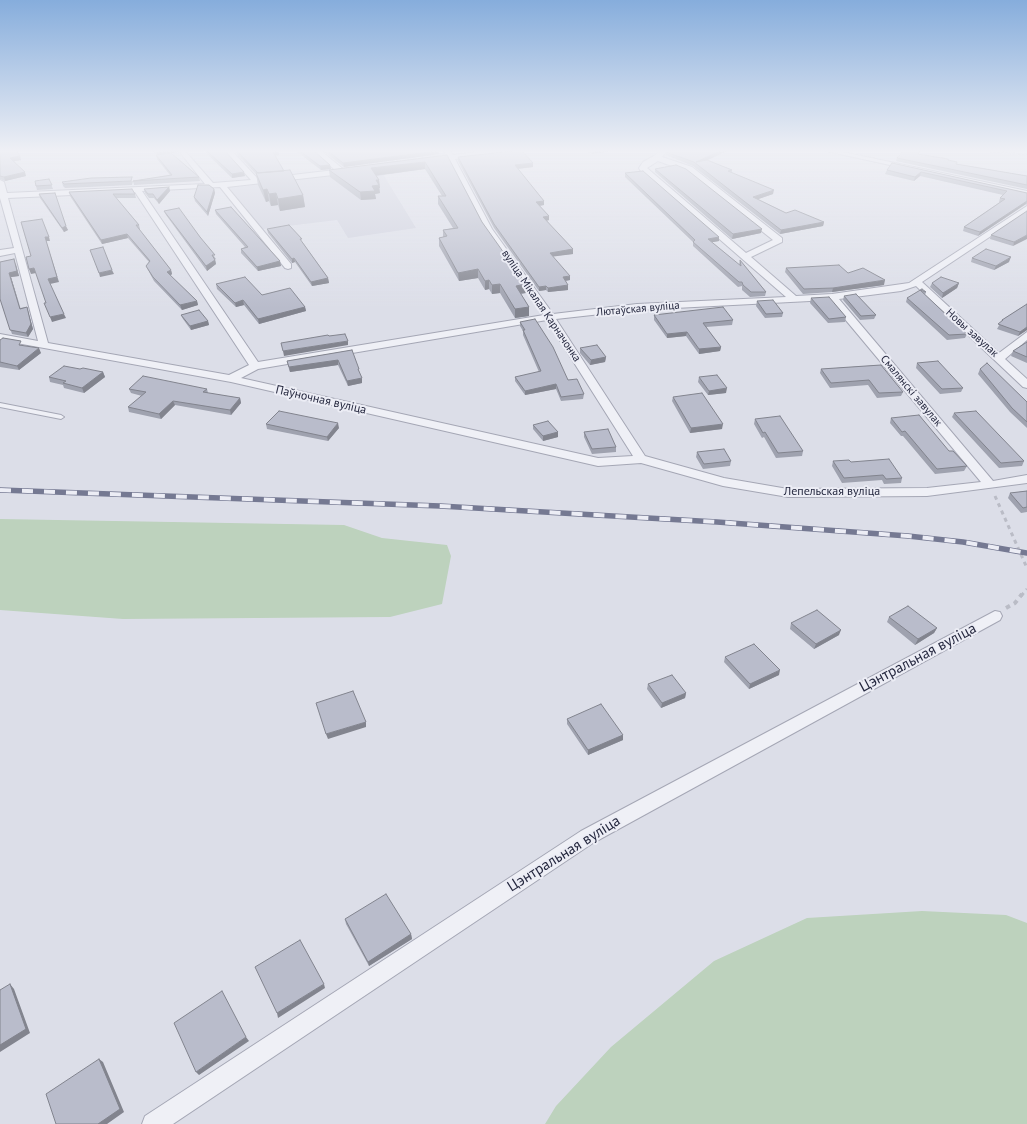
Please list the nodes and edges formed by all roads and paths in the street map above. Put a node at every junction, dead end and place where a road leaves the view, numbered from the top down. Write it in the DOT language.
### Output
graph roads {
  1 [pos="5,203"];
  2 [pos="147,203"];
  3 [pos="237,203"];
  4 [pos="475,203"];
  5 [pos="684,203"];
  6 [pos="733,203"];
  7 [pos="1027,208"];
  8 [pos="19,250"];
  9 [pos="0,253"];
  10 [pos="745,257"];
  11 [pos="288,266"];
  12 [pos="917,282"];
  13 [pos="832,297"];
  14 [pos="794,299"];
  15 [pos="550,317"];
  16 [pos="1027,335"];
  17 [pos="0,337"];
  18 [pos="44,345"];
  19 [pos="1000,358"];
  20 [pos="255,366"];
  21 [pos="232,379"];
  22 [pos="1027,385"];
  23 [pos="0,405"];
  24 [pos="61,416"];
  25 [pos="641,459"];
  26 [pos="1027,479"];
  27 [pos="990,485"];
  28 [pos="1027,568"];
  29 [pos="1027,588"];
  30 [pos="996,616"];
  31 [pos="153,1124"];
  1 -- 8 [label="street"];
  2 -- 20 [label="street"];
  3 -- 11 [label="street"];
  4 -- 15 [label="street, вуліца Мікалая Карначонка"];
  5 -- 10 [label="street"];
  6 -- 10 [label="street"];
  7 -- 12 [label="street, Лютаўская вуліца"];
  8 -- 9 [label="street"];
  8 -- 18 [label="street"];
  10 -- 14 [label="street"];
  12 -- 13 [label="street, Лютаўская вуліца"];
  12 -- 19 [label="street, Новы завулак"];
  13 -- 14 [label="street, Лютаўская вуліца"];
  13 -- 27 [label="street, Смалянскі завулак"];
  14 -- 15 [label="street, Лютаўская вуліца"];
  15 -- 20 [label="street, Лютаўская вуліца"];
  15 -- 25 [label="street, вуліца Мікалая Карначонка"];
  16 -- 19 [label="street"];
  17 -- 18 [label="street, Паўночная вуліца"];
  18 -- 21 [label="street, Паўночная вуліца"];
  19 -- 22 [label="street, Новы завулак"];
  20 -- 21 [label="street, Лютаўская вуліца"];
  21 -- 25 [label="street, Паўночная вуліца"];
  23 -- 24 [label="lane"];
  25 -- 27 [label="street, Лепельская вуліца"];
  26 -- 27 [label="street, Лепельская вуліца"];
  27 -- 28 [label="path"];
  29 -- 30 [label="path"];
  30 -- 31 [label="street, Цэнтральная вуліца"];
}
